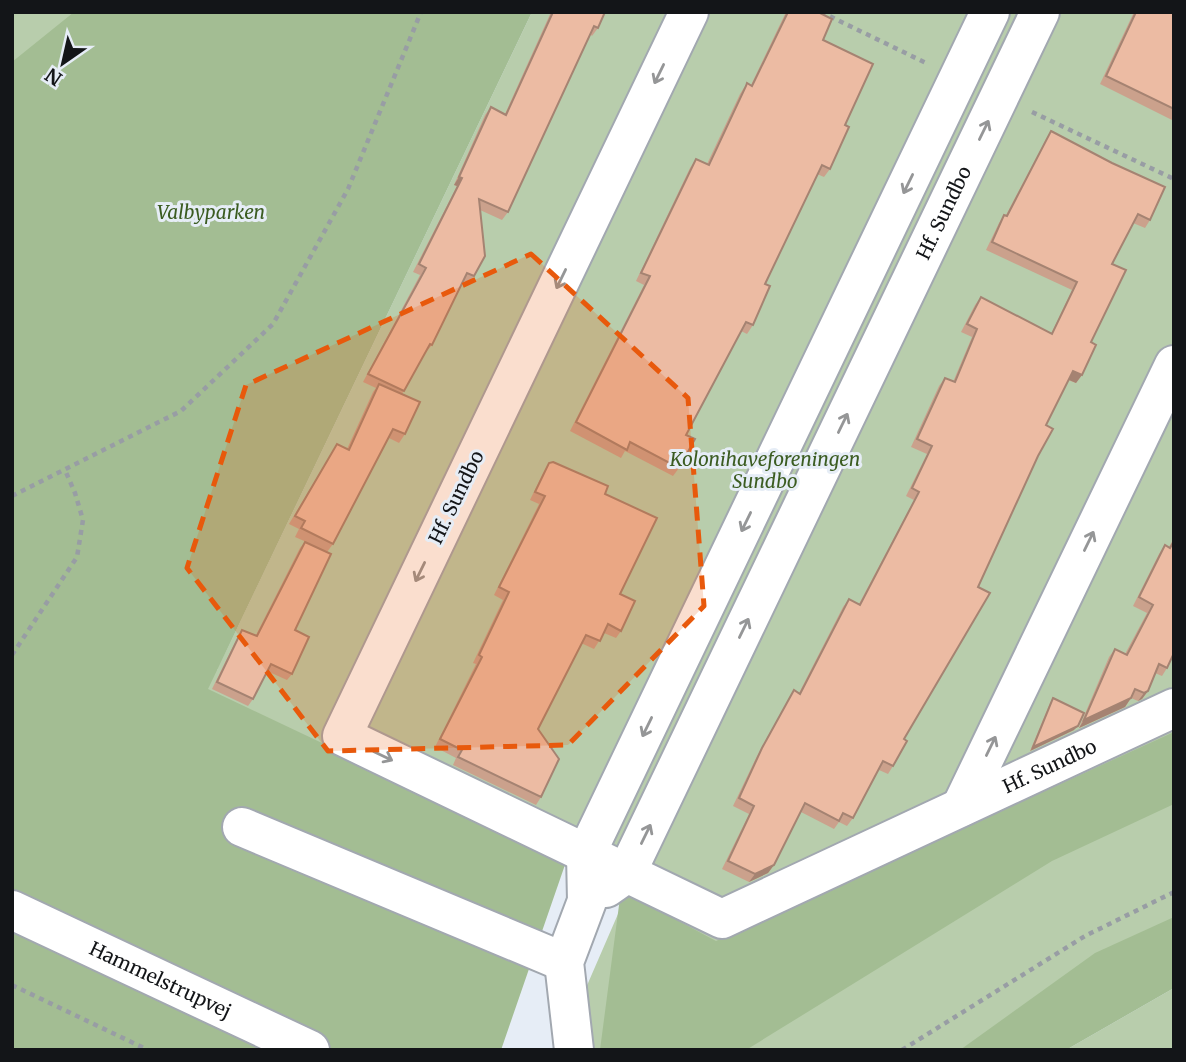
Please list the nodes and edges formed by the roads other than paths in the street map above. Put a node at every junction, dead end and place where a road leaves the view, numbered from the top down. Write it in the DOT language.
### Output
graph roads {
  1 [pos="689,12"];
  2 [pos="990,12"];
  3 [pos="1040,12"];
  4 [pos="962,71"];
  5 [pos="1003,89"];
  6 [pos="1174,365"];
  7 [pos="1174,708"];
  8 [pos="961,807"];
  9 [pos="242,827"];
  10 [pos="586,854"];
  11 [pos="626,874"];
  12 [pos="587,901"];
  13 [pos="12,910"];
  14 [pos="564,962"];
  15 [pos="310,1050"];
  16 [pos="574,1050"];
  1 -- 10 [label="street, Hf. Sundbo, one-way"];
  2 -- 4 [label="street"];
  3 -- 5 [label="street, Hf. Sundbo"];
  4 -- 5 [label="street"];
  4 -- 10 [label="street, one-way"];
  11 -- 5 [label="street, Hf. Sundbo, one-way"];
  8 -- 6 [label="street, Hf. Sundbo, one-way"];
  7 -- 8 [label="street, Hf. Sundbo"];
  8 -- 11 [label="street, Hf. Sundbo"];
  9 -- 14 [label="street"];
  10 -- 11 [label="street, Hf. Sundbo"];
  10 -- 12 [label="street"];
  11 -- 12 [label="street, Hf. Sundbo"];
  12 -- 14 [label="street"];
  13 -- 15 [label="street, Hammelstrupvej"];
  14 -- 16 [label="street"];
}
